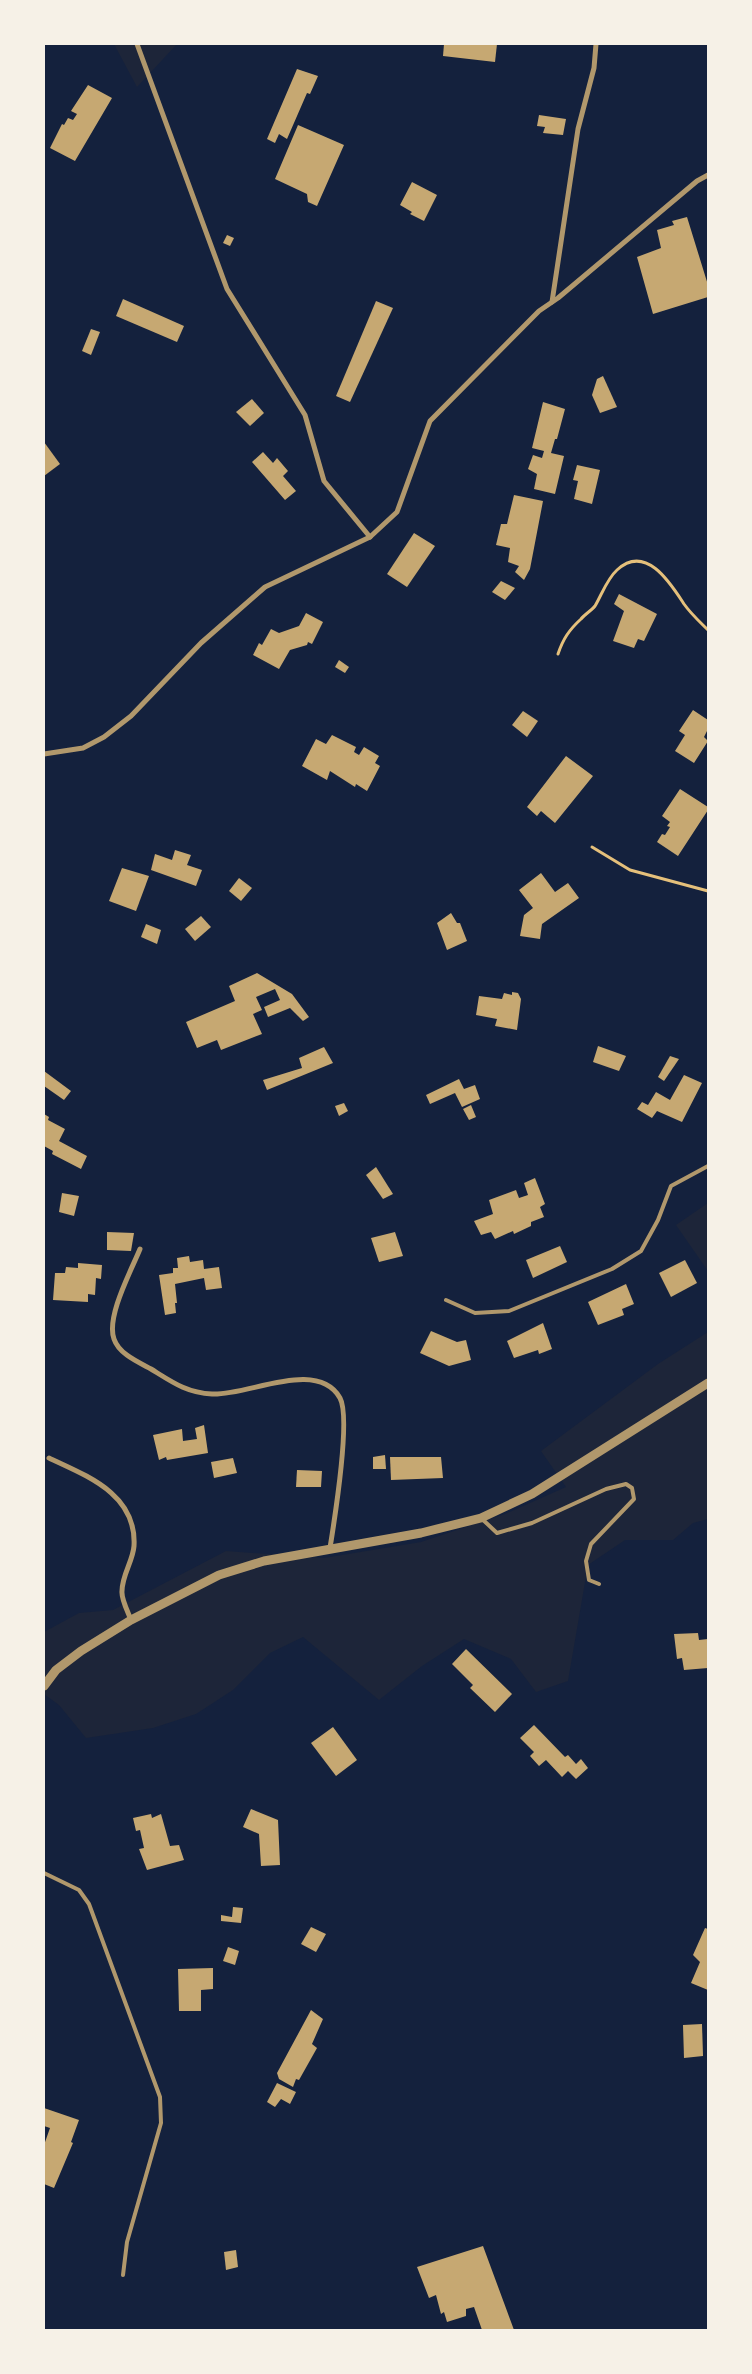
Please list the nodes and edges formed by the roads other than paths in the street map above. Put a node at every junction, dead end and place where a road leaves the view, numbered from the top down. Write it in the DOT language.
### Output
graph roads {
  1 [pos="137,44"];
  2 [pos="596,44"];
  3 [pos="708,175"];
  4 [pos="552,302"];
  5 [pos="370,537"];
  6 [pos="44,754"];
  7 [pos="708,1166"];
  8 [pos="140,1250"];
  9 [pos="446,1300"];
  10 [pos="708,1383"];
  11 [pos="48,1458"];
  12 [pos="481,1518"];
  13 [pos="330,1548"];
  14 [pos="599,1584"];
  15 [pos="131,1620"];
  16 [pos="44,1686"];
  17 [pos="44,1873"];
  18 [pos="124,2275"];
  1 -- 5 [label="street"];
  2 -- 4 [label="street"];
  3 -- 4 [label="street"];
  4 -- 5 [label="street"];
  5 -- 6 [label="street"];
  7 -- 9 [label="lane"];
  8 -- 13 [label="street"];
  10 -- 12 [label="street"];
  11 -- 15 [label="street"];
  12 -- 13 [label="street"];
  12 -- 14 [label="lane"];
  13 -- 15 [label="street"];
  15 -- 16 [label="street"];
  17 -- 18 [label="lane"];
}
